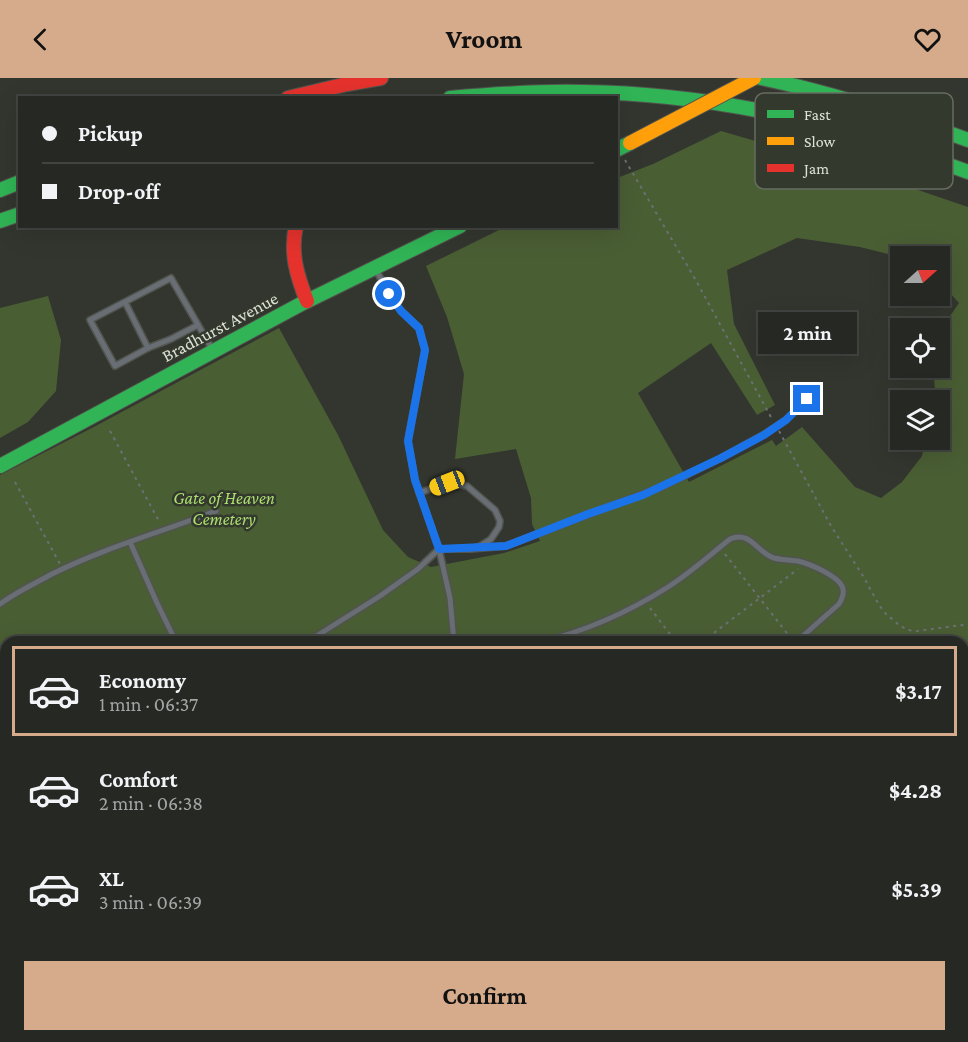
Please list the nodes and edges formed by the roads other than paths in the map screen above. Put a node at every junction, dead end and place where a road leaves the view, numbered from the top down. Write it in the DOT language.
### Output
graph roads {
  1 [pos="364,78"];
  2 [pos="381,78"];
  3 [pos="754,78"];
  4 [pos="761,78"];
  5 [pos="780,78"];
  6 [pos="347,84"];
  7 [pos="797,86"];
  8 [pos="565,90"];
  9 [pos="822,93"];
  10 [pos="296,96"];
  11 [pos="468,96"];
  12 [pos="536,96"];
  13 [pos="755,108"];
  14 [pos="953,135"];
  15 [pos="968,140"];
  16 [pos="618,149"];
  17 [pos="953,166"];
  18 [pos="968,172"];
  19 [pos="18,183"];
  20 [pos="0,190"];
  21 [pos="18,215"];
  22 [pos="0,222"];
  23 [pos="296,228"];
  24 [pos="456,228"];
  25 [pos="375,268"];
  26 [pos="307,301"];
  27 [pos="125,302"];
  28 [pos="198,325"];
  29 [pos="148,348"];
  30 [pos="213,350"];
  31 [pos="807,399"];
  32 [pos="0,466"];
  33 [pos="419,494"];
  34 [pos="216,511"];
  35 [pos="130,542"];
  36 [pos="439,549"];
  37 [pos="471,549"];
  38 [pos="0,604"];
  39 [pos="173,636"];
  40 [pos="317,636"];
  41 [pos="453,636"];
  42 [pos="561,636"];
  43 [pos="802,636"];
  1 -- 6 [label="main road"];
  2 -- 6 [label="main road"];
  3 -- 16 [label="main road, bridge"];
  4 -- 7 [label="main road"];
  5 -- 7 [label="main road"];
  6 -- 10 [label="main road"];
  7 -- 9 [label="main road"];
  8 -- 11 [label="main road"];
  8 -- 12 [label="main road"];
  8 -- 13 [label="main road"];
  14 -- 15 [label="main road"];
  17 -- 18 [label="main road"];
  19 -- 20 [label="main road"];
  21 -- 22 [label="main road"];
  23 -- 26 [label="main road"];
  24 -- 25 [label="main road, Bradhurst Avenue"];
  25 -- 26 [label="main road, Bradhurst Avenue"];
  25 -- 33 [label="lane"];
  26 -- 30 [label="main road, Bradhurst Avenue"];
  27 -- 28 [label="lane"];
  27 -- 29 [label="lane"];
  27 -- 29 [label="lane"];
  28 -- 29 [label="lane"];
  28 -- 30 [label="lane"];
  30 -- 32 [label="main road, Bradhurst Avenue"];
  31 -- 37 [label="lane"];
  33 -- 36 [label="lane"];
  33 -- 37 [label="lane"];
  34 -- 35 [label="lane"];
  35 -- 38 [label="lane"];
  35 -- 39 [label="lane"];
  36 -- 37 [label="lane"];
  36 -- 40 [label="lane"];
  36 -- 41 [label="lane"];
  42 -- 43 [label="lane"];
}
